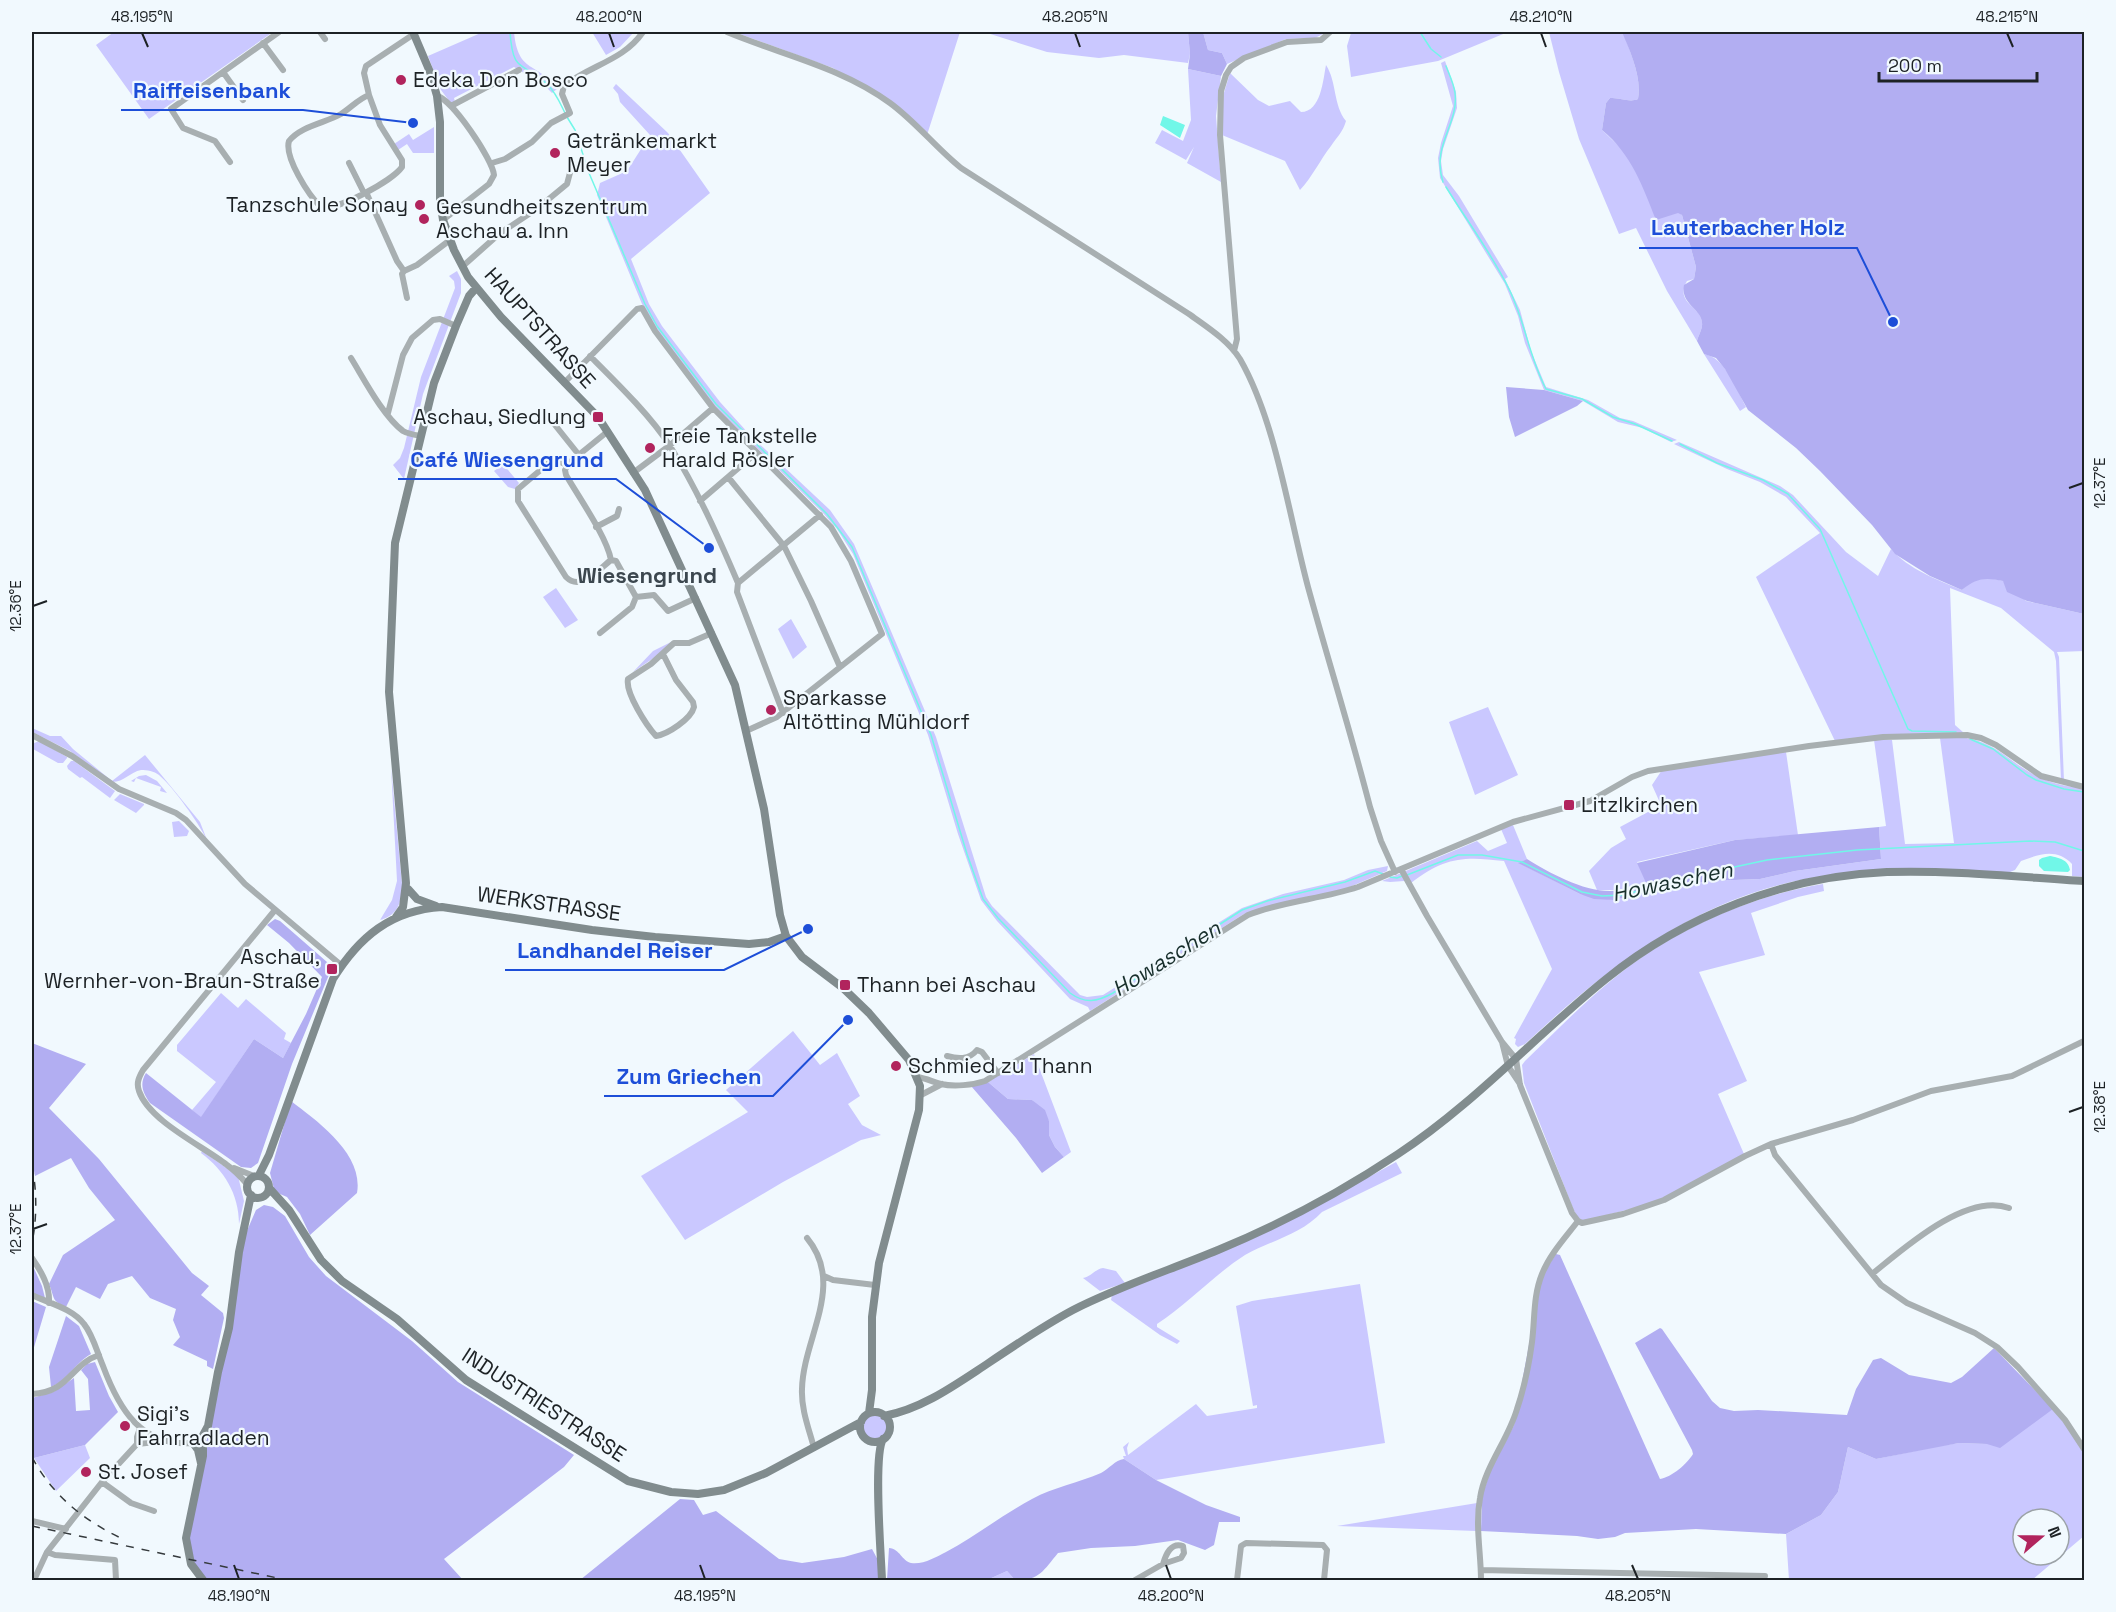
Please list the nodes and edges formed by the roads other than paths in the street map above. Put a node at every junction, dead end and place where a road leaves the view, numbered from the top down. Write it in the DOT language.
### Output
graph roads {
  1 [pos="279,32"];
  2 [pos="320,32"];
  3 [pos="643,32"];
  4 [pos="727,32"];
  5 [pos="1330,32"];
  6 [pos="414,33"];
  7 [pos="325,39"];
  8 [pos="264,43"];
  9 [pos="283,70"];
  10 [pos="519,70"];
  11 [pos="223,72"];
  12 [pos="369,95"];
  13 [pos="437,96"];
  14 [pos="243,100"];
  15 [pos="452,106"];
  16 [pos="230,162"];
  17 [pos="349,162"];
  18 [pos="492,163"];
  19 [pos="571,169"];
  20 [pos="365,193"];
  21 [pos="443,220"];
  22 [pos="450,240"];
  23 [pos="462,266"];
  24 [pos="404,271"];
  25 [pos="479,291"];
  26 [pos="407,298"];
  27 [pos="456,326"];
  28 [pos="1234,351"];
  29 [pos="590,356"];
  30 [pos="351,358"];
  31 [pos="564,383"];
  32 [pos="713,408"];
  33 [pos="387,413"];
  34 [pos="555,425"];
  35 [pos="607,432"];
  36 [pos="421,436"];
  37 [pos="669,446"];
  38 [pos="756,453"];
  39 [pos="579,455"];
  40 [pos="567,465"];
  41 [pos="633,473"];
  42 [pos="728,477"];
  43 [pos="700,501"];
  44 [pos="620,510"];
  45 [pos="820,515"];
  46 [pos="596,527"];
  47 [pos="784,546"];
  48 [pos="610,560"];
  49 [pos="738,583"];
  50 [pos="636,597"];
  51 [pos="696,598"];
  52 [pos="600,633"];
  53 [pos="712,633"];
  54 [pos="663,654"];
  55 [pos="840,667"];
  56 [pos="783,713"];
  57 [pos="746,731"];
  58 [pos="33,736"];
  59 [pos="2085,787"];
  60 [pos="1397,872"];
  61 [pos="2085,881"];
  62 [pos="406,886"];
  63 [pos="442,907"];
  64 [pos="274,910"];
  65 [pos="413,911"];
  66 [pos="396,918"];
  67 [pos="786,936"];
  68 [pos="341,965"];
  69 [pos="2085,1041"];
  70 [pos="1502,1042"];
  71 [pos="947,1056"];
  72 [pos="1516,1059"];
  73 [pos="1508,1066"];
  74 [pos="998,1073"];
  75 [pos="917,1077"];
  76 [pos="942,1084"];
  77 [pos="1520,1084"];
  78 [pos="921,1095"];
  79 [pos="1771,1144"];
  80 [pos="228,1165"];
  81 [pos="260,1176"];
  82 [pos="247,1184"];
  83 [pos="261,1195"];
  84 [pos="2009,1208"];
  85 [pos="1578,1221"];
  86 [pos="807,1238"];
  87 [pos="32,1258"];
  88 [pos="1872,1274"];
  89 [pos="824,1276"];
  90 [pos="875,1285"];
  91 [pos="32,1295"];
  92 [pos="49,1303"];
  93 [pos="99,1355"];
  94 [pos="872,1390"];
  95 [pos="32,1394"];
  96 [pos="907,1410"];
  97 [pos="869,1413"];
  98 [pos="882,1414"];
  99 [pos="861,1422"];
  100 [pos="890,1426"];
  101 [pos="140,1428"];
  102 [pos="862,1434"];
  103 [pos="837,1436"];
  104 [pos="883,1439"];
  105 [pos="168,1440"];
  106 [pos="197,1441"];
  107 [pos="870,1441"];
  108 [pos="137,1444"];
  109 [pos="814,1448"];
  110 [pos="2085,1449"];
  111 [pos="878,1471"];
  112 [pos="102,1482"];
  113 [pos="154,1511"];
  114 [pos="32,1521"];
  115 [pos="66,1529"];
  116 [pos="47,1552"];
  117 [pos="1162,1564"];
  118 [pos="1481,1570"];
  119 [pos="1765,1576"];
  120 [pos="1672,1577"];
  121 [pos="34,1581"];
  122 [pos="116,1581"];
  123 [pos="203,1581"];
  124 [pos="882,1581"];
  125 [pos="1135,1581"];
  126 [pos="1237,1581"];
  127 [pos="1324,1581"];
  128 [pos="1481,1581"];
  1 -- 8 [label="street"];
  2 -- 7 [label="street"];
  3 -- 18 [label="street"];
  4 -- 28 [label="street"];
  5 -- 28 [label="street"];
  6 -- 12 [label="street"];
  6 -- 13 [label="street, HAUPTSTRASSE"];
  8 -- 9 [label="street"];
  8 -- 11 [label="street"];
  10 -- 15 [label="street"];
  11 -- 14 [label="street"];
  11 -- 16 [label="street"];
  12 -- 20 [label="street"];
  12 -- 20 [label="street"];
  13 -- 15 [label="street"];
  13 -- 21 [label="street, HAUPTSTRASSE"];
  15 -- 18 [label="street"];
  17 -- 20 [label="street"];
  18 -- 21 [label="street"];
  19 -- 23 [label="street"];
  20 -- 24 [label="street"];
  21 -- 22 [label="street, HAUPTSTRASSE"];
  22 -- 23 [label="street, HAUPTSTRASSE"];
  22 -- 24 [label="street"];
  23 -- 25 [label="street, HAUPTSTRASSE"];
  24 -- 26 [label="street"];
  25 -- 27 [label="street"];
  25 -- 31 [label="street, HAUPTSTRASSE"];
  27 -- 33 [label="street"];
  27 -- 36 [label="street"];
  28 -- 60 [label="street"];
  29 -- 31 [label="street"];
  29 -- 32 [label="street"];
  29 -- 37 [label="street"];
  30 -- 33 [label="street"];
  31 -- 35 [label="street, HAUPTSTRASSE"];
  32 -- 37 [label="street"];
  32 -- 38 [label="street"];
  33 -- 36 [label="street"];
  34 -- 39 [label="street"];
  35 -- 39 [label="street"];
  35 -- 41 [label="street, HAUPTSTRASSE"];
  36 -- 62 [label="street"];
  37 -- 41 [label="street"];
  37 -- 43 [label="street"];
  38 -- 42 [label="street"];
  38 -- 45 [label="street"];
  39 -- 40 [label="street"];
  40 -- 46 [label="street"];
  40 -- 48 [label="street"];
  41 -- 51 [label="street, HAUPTSTRASSE"];
  42 -- 43 [label="street"];
  42 -- 47 [label="street"];
  43 -- 49 [label="street"];
  44 -- 46 [label="street"];
  45 -- 47 [label="street"];
  45 -- 55 [label="street"];
  46 -- 48 [label="street"];
  47 -- 49 [label="street"];
  47 -- 55 [label="street"];
  48 -- 50 [label="street"];
  49 -- 56 [label="street"];
  50 -- 51 [label="street"];
  50 -- 52 [label="street"];
  51 -- 53 [label="street, HAUPTSTRASSE"];
  53 -- 54 [label="street"];
  53 -- 57 [label="street, HAUPTSTRASSE"];
  54 -- 54 [label="street"];
  55 -- 56 [label="street"];
  56 -- 57 [label="street"];
  57 -- 67 [label="street, HAUPTSTRASSE"];
  58 -- 64 [label="street"];
  59 -- 60 [label="street"];
  60 -- 70 [label="street"];
  60 -- 74 [label="street"];
  61 -- 72 [label="street"];
  62 -- 63 [label="street"];
  62 -- 65 [label="street"];
  62 -- 66 [label="street"];
  63 -- 65 [label="street, WERKSTRASSE"];
  63 -- 67 [label="street, WERKSTRASSE"];
  64 -- 68 [label="street"];
  64 -- 80 [label="street"];
  65 -- 66 [label="street, WERKSTRASSE"];
  66 -- 68 [label="street, WERKSTRASSE"];
  67 -- 75 [label="street"];
  68 -- 81 [label="street, WERKSTRASSE"];
  69 -- 79 [label="street"];
  70 -- 72 [label="street"];
  70 -- 73 [label="street"];
  71 -- 74 [label="street"];
  72 -- 73 [label="street"];
  72 -- 77 [label="street"];
  73 -- 77 [label="street"];
  73 -- 96 [label="street"];
  74 -- 76 [label="street"];
  75 -- 76 [label="street"];
  75 -- 78 [label="street"];
  76 -- 78 [label="street"];
  77 -- 85 [label="street"];
  78 -- 90 [label="street"];
  79 -- 85 [label="street"];
  79 -- 88 [label="street"];
  80 -- 81 [label="street"];
  80 -- 82 [label="street"];
  81 -- 82 [label="street"];
  81 -- 83 [label="street"];
  82 -- 83 [label="street"];
  83 -- 106 [label="street"];
  83 -- 109 [label="street, INDUSTRIESTRASSE"];
  84 -- 88 [label="street"];
  85 -- 118 [label="street"];
  86 -- 89 [label="street"];
  87 -- 92 [label="street"];
  88 -- 110 [label="street"];
  89 -- 90 [label="street"];
  89 -- 109 [label="street"];
  90 -- 94 [label="street"];
  91 -- 92 [label="street"];
  92 -- 93 [label="street"];
  93 -- 95 [label="street"];
  93 -- 101 [label="street"];
  94 -- 97 [label="street"];
  94 -- 98 [label="street"];
  96 -- 98 [label="street"];
  96 -- 100 [label="street"];
  97 -- 98 [label="street"];
  97 -- 99 [label="street"];
  98 -- 100 [label="street"];
  99 -- 102 [label="street"];
  99 -- 103 [label="street, INDUSTRIESTRASSE"];
  100 -- 104 [label="street"];
  101 -- 105 [label="street"];
  101 -- 108 [label="street"];
  102 -- 103 [label="street, INDUSTRIESTRASSE"];
  102 -- 107 [label="street"];
  103 -- 109 [label="street, INDUSTRIESTRASSE"];
  104 -- 107 [label="street"];
  104 -- 111 [label="street"];
  105 -- 106 [label="street"];
  105 -- 108 [label="street"];
  106 -- 123 [label="street"];
  107 -- 111 [label="street"];
  108 -- 112 [label="street"];
  111 -- 124 [label="street"];
  112 -- 113 [label="street"];
  112 -- 115 [label="street"];
  114 -- 115 [label="street"];
  115 -- 116 [label="street"];
  116 -- 121 [label="street"];
  116 -- 122 [label="street"];
  117 -- 125 [label="street"];
  118 -- 120 [label="street"];
  118 -- 128 [label="street"];
  119 -- 120 [label="street"];
  126 -- 127 [label="street"];
}
